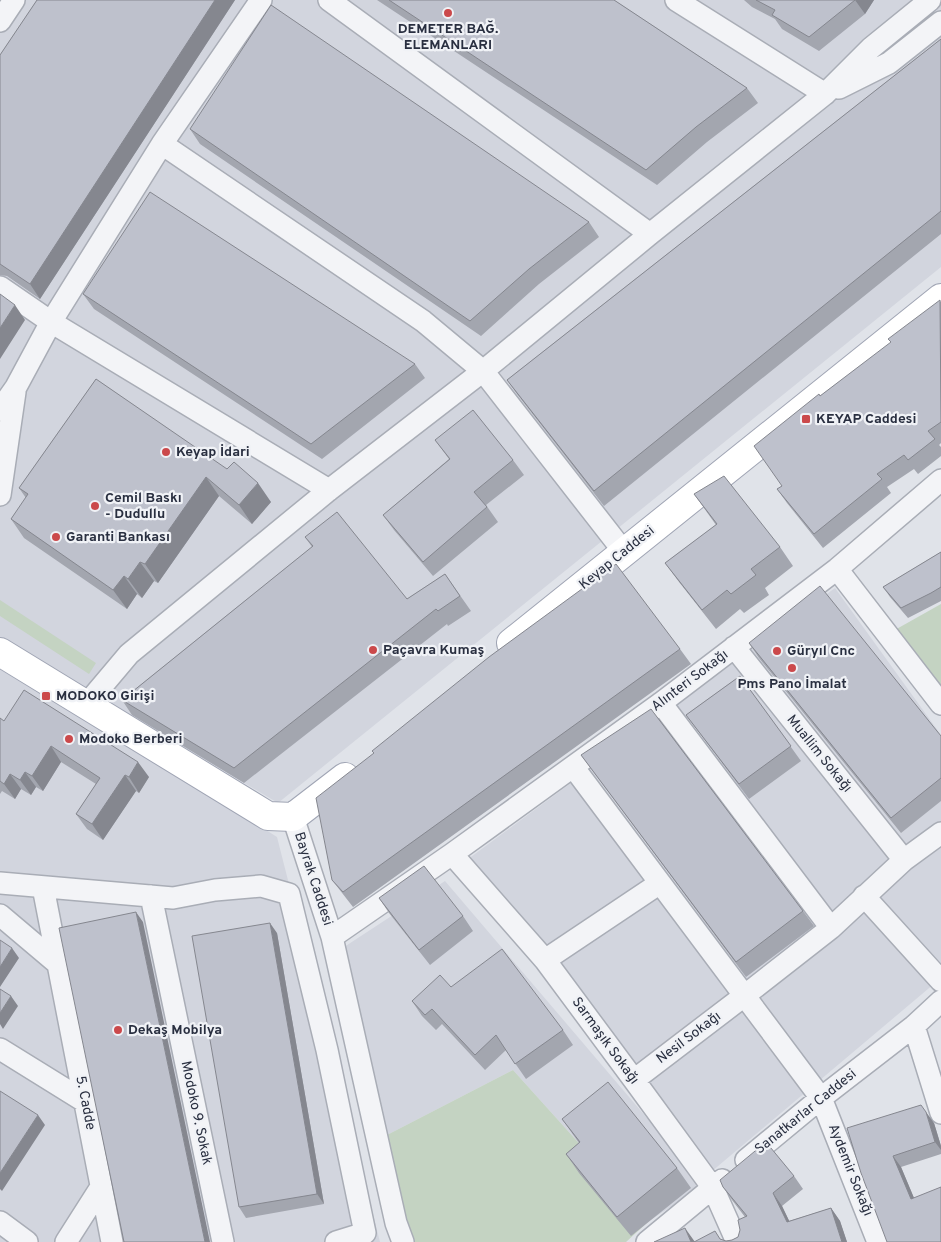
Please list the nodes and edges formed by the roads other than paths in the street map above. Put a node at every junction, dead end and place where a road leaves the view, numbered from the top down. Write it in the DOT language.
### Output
graph roads {
  1 [pos="14,0"];
  2 [pos="261,0"];
  3 [pos="329,0"];
  4 [pos="676,0"];
  5 [pos="930,0"];
  6 [pos="0,21"];
  7 [pos="941,22"];
  8 [pos="825,94"];
  9 [pos="162,144"];
  10 [pos="650,234"];
  11 [pos="0,288"];
  12 [pos="941,298"];
  13 [pos="51,322"];
  14 [pos="483,372"];
  15 [pos="16,388"];
  16 [pos="0,410"];
  17 [pos="940,484"];
  18 [pos="329,490"];
  19 [pos="0,495"];
  20 [pos="624,552"];
  21 [pos="837,569"];
  22 [pos="734,647"];
  23 [pos="0,652"];
  24 [pos="494,656"];
  25 [pos="661,703"];
  26 [pos="941,704"];
  27 [pos="86,705"];
  28 [pos="365,761"];
  29 [pos="574,768"];
  30 [pos="293,817"];
  31 [pos="941,833"];
  32 [pos="452,854"];
  33 [pos="904,860"];
  34 [pos="0,883"];
  35 [pos="660,883"];
  36 [pos="43,887"];
  37 [pos="151,896"];
  38 [pos="864,896"];
  39 [pos="0,915"];
  40 [pos="831,928"];
  41 [pos="332,937"];
  42 [pos="545,960"];
  43 [pos="58,964"];
  44 [pos="941,981"];
  45 [pos="744,996"];
  46 [pos="941,1000"];
  47 [pos="914,1026"];
  48 [pos="0,1049"];
  49 [pos="634,1080"];
  50 [pos="821,1098"];
  51 [pos="84,1101"];
  52 [pos="941,1112"];
  53 [pos="101,1187"];
  54 [pos="713,1188"];
  55 [pos="0,1222"];
  56 [pos="27,1242"];
  57 [pos="66,1242"];
  58 [pos="112,1242"];
  59 [pos="223,1242"];
  60 [pos="336,1242"];
  61 [pos="402,1242"];
  62 [pos="647,1242"];
  63 [pos="737,1242"];
  64 [pos="878,1242"];
  1 -- 6 [label="street"];
  2 -- 9 [label="street"];
  3 -- 10 [label="street"];
  4 -- 8 [label="street"];
  5 -- 8 [label="street"];
  7 -- 8 [label="street"];
  8 -- 10 [label="street"];
  9 -- 13 [label="street"];
  9 -- 14 [label="street"];
  10 -- 14 [label="street"];
  11 -- 13 [label="street"];
  12 -- 20 [label="main road, Keyap Caddesi"];
  13 -- 15 [label="street"];
  13 -- 18 [label="street"];
  14 -- 18 [label="street"];
  14 -- 20 [label="street"];
  15 -- 16 [label="street"];
  15 -- 19 [label="street"];
  17 -- 21 [label="street, Alınteri Sokağı"];
  18 -- 27 [label="street"];
  20 -- 24 [label="main road, Keyap Caddesi"];
  21 -- 22 [label="street, Alınteri Sokağı"];
  21 -- 26 [label="street"];
  22 -- 25 [label="street, Alınteri Sokağı"];
  22 -- 33 [label="street, Muallim Sokağı"];
  23 -- 27 [label="main road, Bayrak Caddesi"];
  25 -- 29 [label="street, Alınteri Sokağı"];
  25 -- 40 [label="street"];
  27 -- 30 [label="main road, Bayrak Caddesi"];
  28 -- 30 [label="main road"];
  29 -- 32 [label="street, Alınteri Sokağı"];
  29 -- 35 [label="street, Aydemir Sokağı"];
  30 -- 41 [label="street, Bayrak Caddesi"];
  31 -- 33 [label="street, Nesil Sokağı"];
  32 -- 41 [label="street, Alınteri Sokağı"];
  32 -- 42 [label="street, Sarmaşık Sokağı"];
  33 -- 38 [label="street, Nesil Sokağı"];
  34 -- 36 [label="street"];
  35 -- 42 [label="street"];
  35 -- 45 [label="street, Aydemir Sokağı"];
  36 -- 37 [label="street"];
  36 -- 43 [label="street, 5. Cadde"];
  37 -- 59 [label="street, Modoko 9. Sokak"];
  37 -- 60 [label="street"];
  38 -- 40 [label="street, Nesil Sokağı"];
  38 -- 44 [label="street"];
  39 -- 43 [label="street"];
  40 -- 45 [label="street, Nesil Sokağı"];
  41 -- 61 [label="street, Bayrak Caddesi"];
  42 -- 49 [label="street, Sarmaşık Sokağı"];
  43 -- 51 [label="street, 5. Cadde"];
  45 -- 49 [label="street, Nesil Sokağı"];
  45 -- 50 [label="street, Aydemir Sokağı"];
  46 -- 47 [label="street, Sanatkarlar Caddesi"];
  47 -- 50 [label="street, Sanatkarlar Caddesi"];
  47 -- 52 [label="street"];
  48 -- 51 [label="street"];
  49 -- 54 [label="street, Sarmaşık Sokağı"];
  50 -- 54 [label="street, Sanatkarlar Caddesi"];
  50 -- 64 [label="street, Aydemir Sokağı"];
  51 -- 53 [label="street, 5. Cadde"];
  53 -- 57 [label="street"];
  53 -- 58 [label="street, 5. Cadde"];
  54 -- 62 [label="street, Sanatkarlar Caddesi"];
  54 -- 63 [label="street, Sarmaşık Sokağı"];
  55 -- 56 [label="street"];
}
